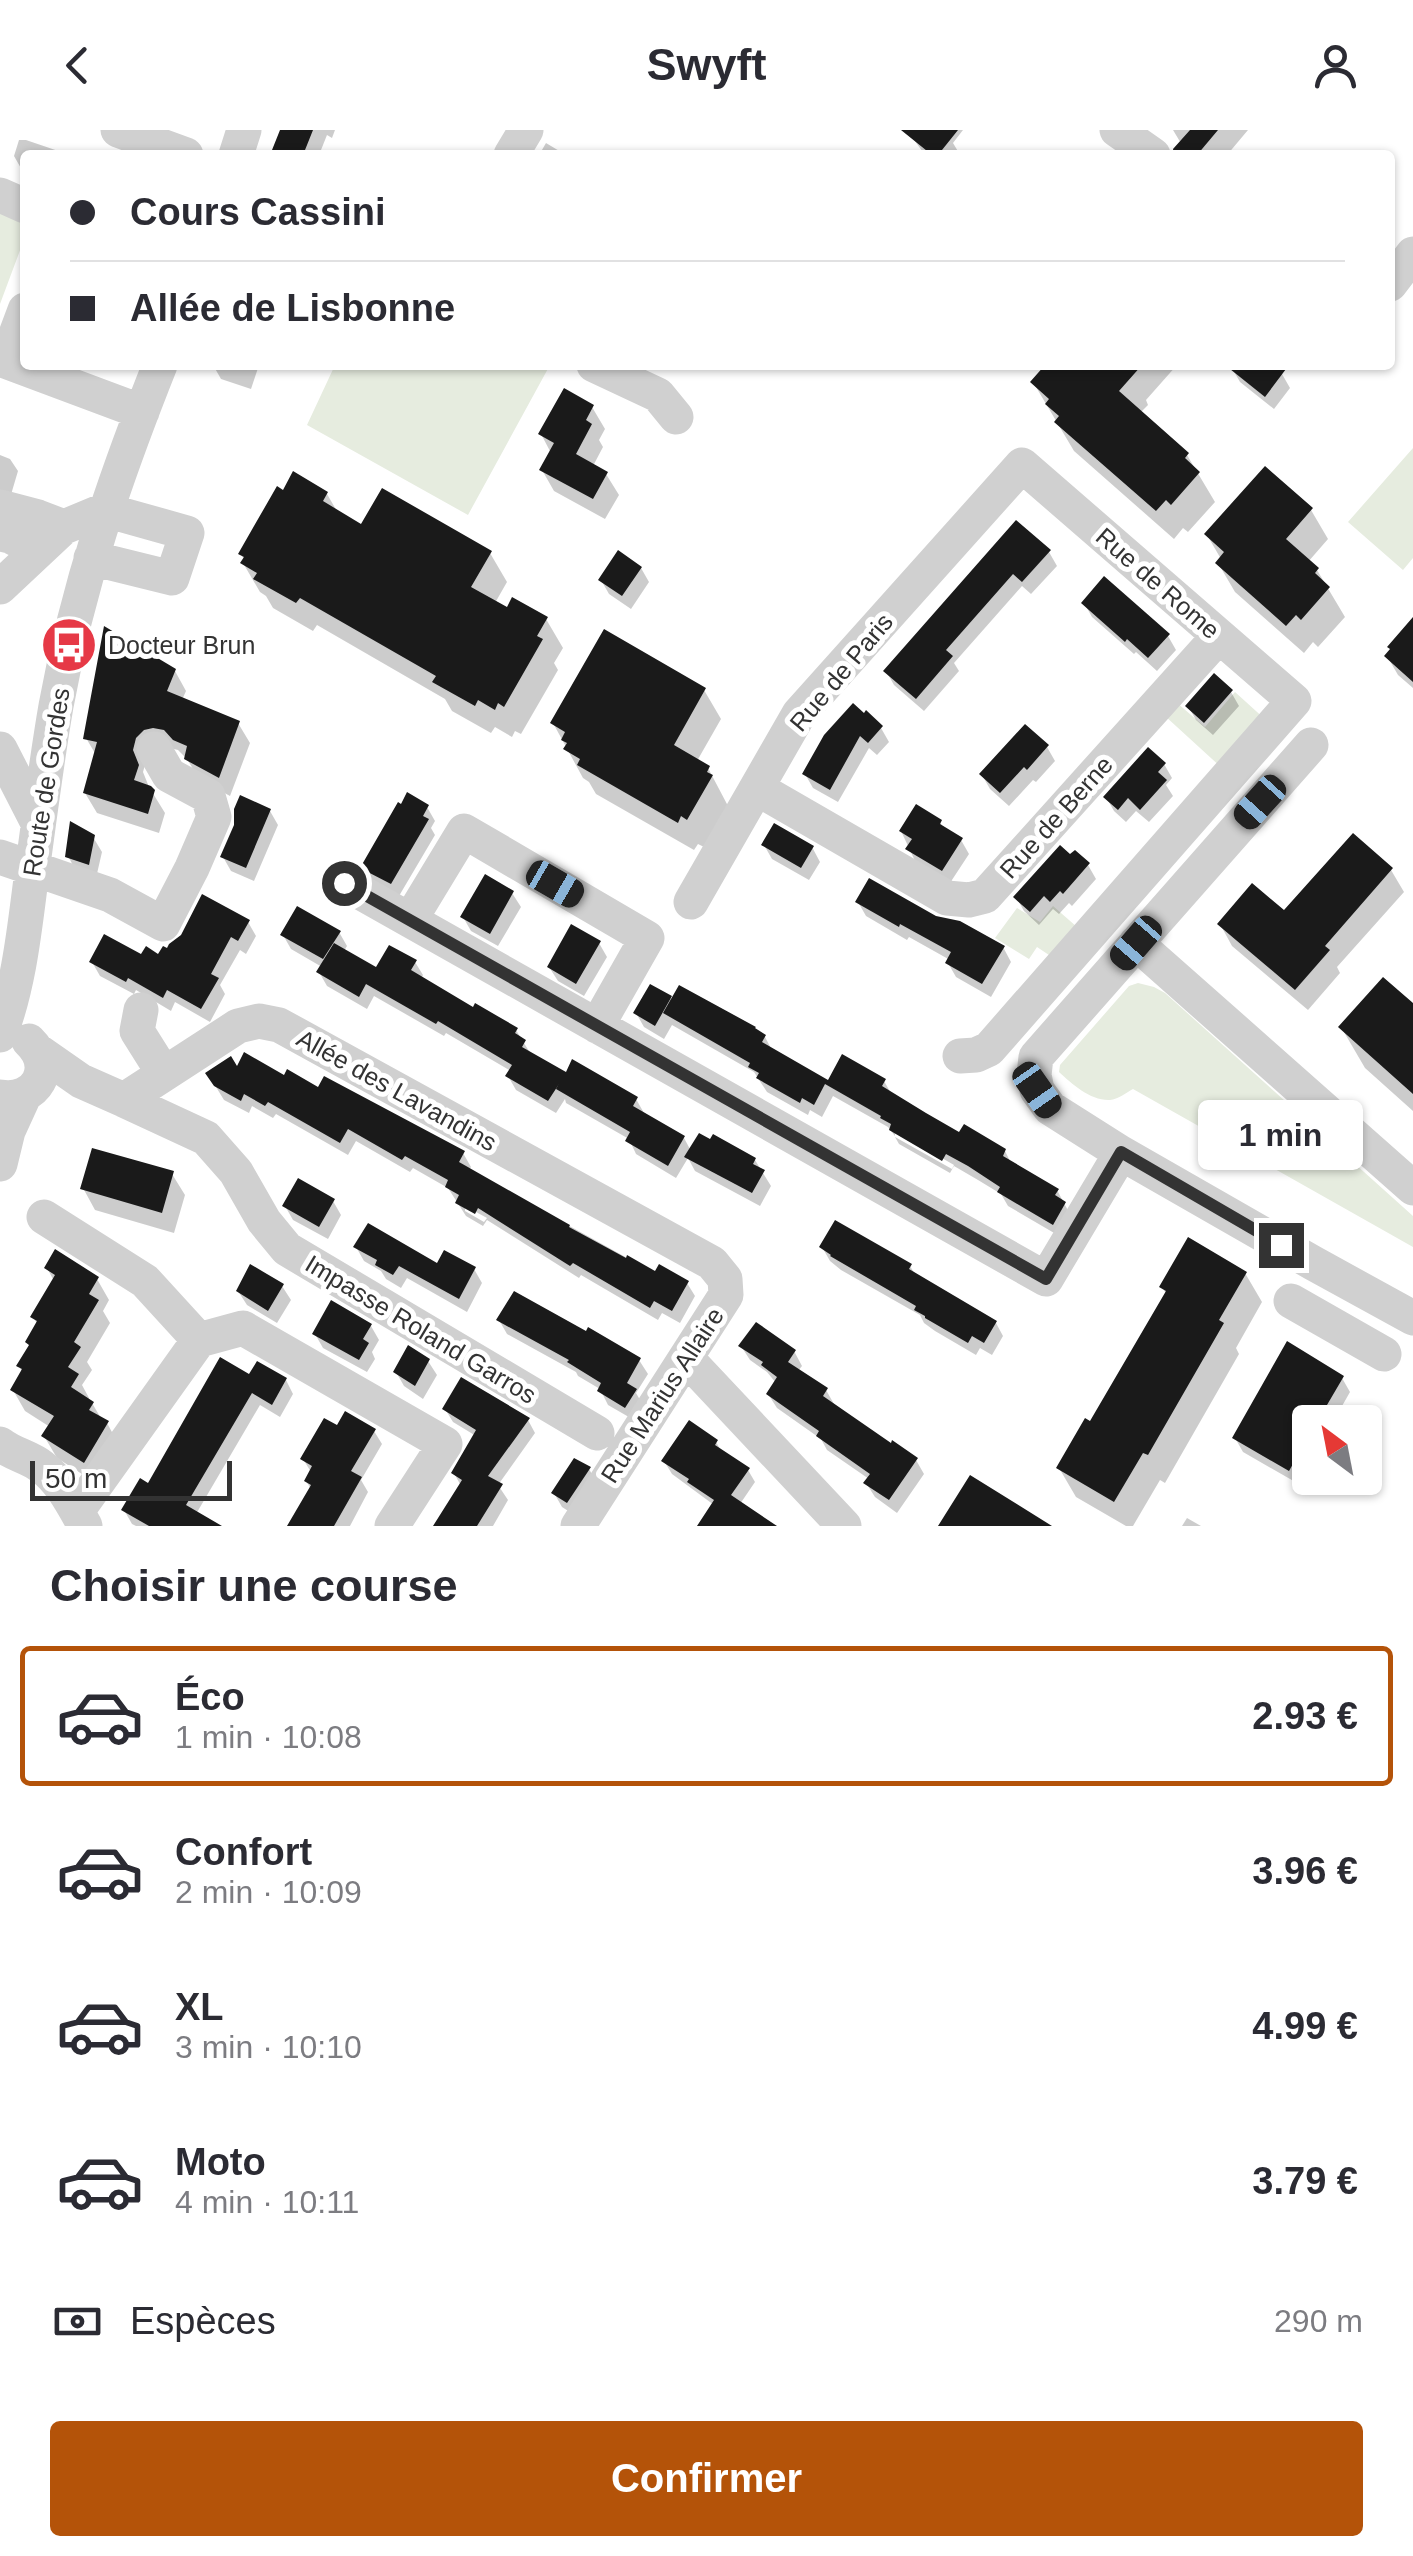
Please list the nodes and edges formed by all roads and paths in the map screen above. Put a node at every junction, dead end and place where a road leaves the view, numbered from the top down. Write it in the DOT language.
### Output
graph roads {
  1 [pos="118,130"];
  2 [pos="1117,130"];
  3 [pos="172,150"];
  4 [pos="1146,150"];
  5 [pos="1413,254"];
  6 [pos="1395,277"];
  7 [pos="20,321"];
  8 [pos="3,360"];
  9 [pos="30,370"];
  10 [pos="158,370"];
  11 [pos="605,370"];
  12 [pos="142,412"];
  13 [pos="676,417"];
  14 [pos="1022,465"];
  15 [pos="0,507"];
  16 [pos="105,510"];
  17 [pos="0,534"];
  18 [pos="51,538"];
  19 [pos="91,558"];
  20 [pos="0,587"];
  21 [pos="1219,636"];
  22 [pos="1310,745"];
  23 [pos="0,749"];
  24 [pos="154,749"];
  25 [pos="758,788"];
  26 [pos="38,824"];
  27 [pos="16,862"];
  28 [pos="344,883"];
  29 [pos="691,902"];
  30 [pos="410,920"];
  31 [pos="1136,943"];
  32 [pos="141,1010"];
  33 [pos="597,1026"];
  34 [pos="960,1056"];
  35 [pos="18,1063"];
  36 [pos="164,1074"];
  37 [pos="124,1100"];
  38 [pos="1,1151"];
  39 [pos="1121,1152"];
  40 [pos="1413,1188"];
  41 [pos="44,1217"];
  42 [pos="712,1263"];
  43 [pos="1291,1300"];
  44 [pos="1413,1318"];
  45 [pos="199,1340"];
  46 [pos="1384,1354"];
  47 [pos="687,1359"];
  48 [pos="598,1433"];
  49 [pos="4,1451"];
  50 [pos="81,1518"];
  51 [pos="392,1526"];
  52 [pos="578,1526"];
  53 [pos="844,1526"];
  1 -- 3 [label="street"];
  2 -- 4 [label="street"];
  5 -- 6 [label="street"];
  7 -- 8 [label="street"];
  9 -- 12 [label="street"];
  10 -- 12 [label="street, Route de Gordes"];
  11 -- 13 [label="street"];
  12 -- 16 [label="street, Route de Gordes"];
  14 -- 21 [label="street, Rue de Rome"];
  14 -- 25 [label="street, Rue de Paris"];
  15 -- 18 [label="street"];
  16 -- 18 [label="street"];
  16 -- 19 [label="street, Route de Gordes"];
  16 -- 19 [label="street"];
  17 -- 18 [label="street"];
  18 -- 20 [label="street"];
  19 -- 26 [label="street, Route de Gordes"];
  21 -- 25 [label="street, Rue de Berne"];
  21 -- 34 [label="street, Rue de Rome"];
  22 -- 31 [label="street"];
  23 -- 26 [label="street"];
  24 -- 27 [label="street"];
  25 -- 29 [label="street, Rue de Paris"];
  26 -- 27 [label="street, Route de Gordes"];
  27 -- 35 [label="street, Route de Gordes"];
  28 -- 30 [label="street"];
  30 -- 33 [label="street"];
  30 -- 33 [label="street"];
  31 -- 39 [label="street"];
  31 -- 40 [label="street"];
  32 -- 36 [label="street"];
  33 -- 39 [label="street"];
  35 -- 37 [label="street"];
  35 -- 38 [label="street"];
  36 -- 37 [label="street, Allée des Lavandins"];
  36 -- 42 [label="street, Allée des Lavandins"];
  37 -- 48 [label="street, Impasse Roland Garros"];
  39 -- 44 [label="street"];
  41 -- 45 [label="street"];
  42 -- 47 [label="street, Rue Marius Allaire"];
  43 -- 46 [label="street"];
  45 -- 50 [label="street"];
  45 -- 51 [label="street"];
  47 -- 52 [label="street, Rue Marius Allaire"];
  47 -- 53 [label="street"];
  49 -- 50 [label="street"];
}
